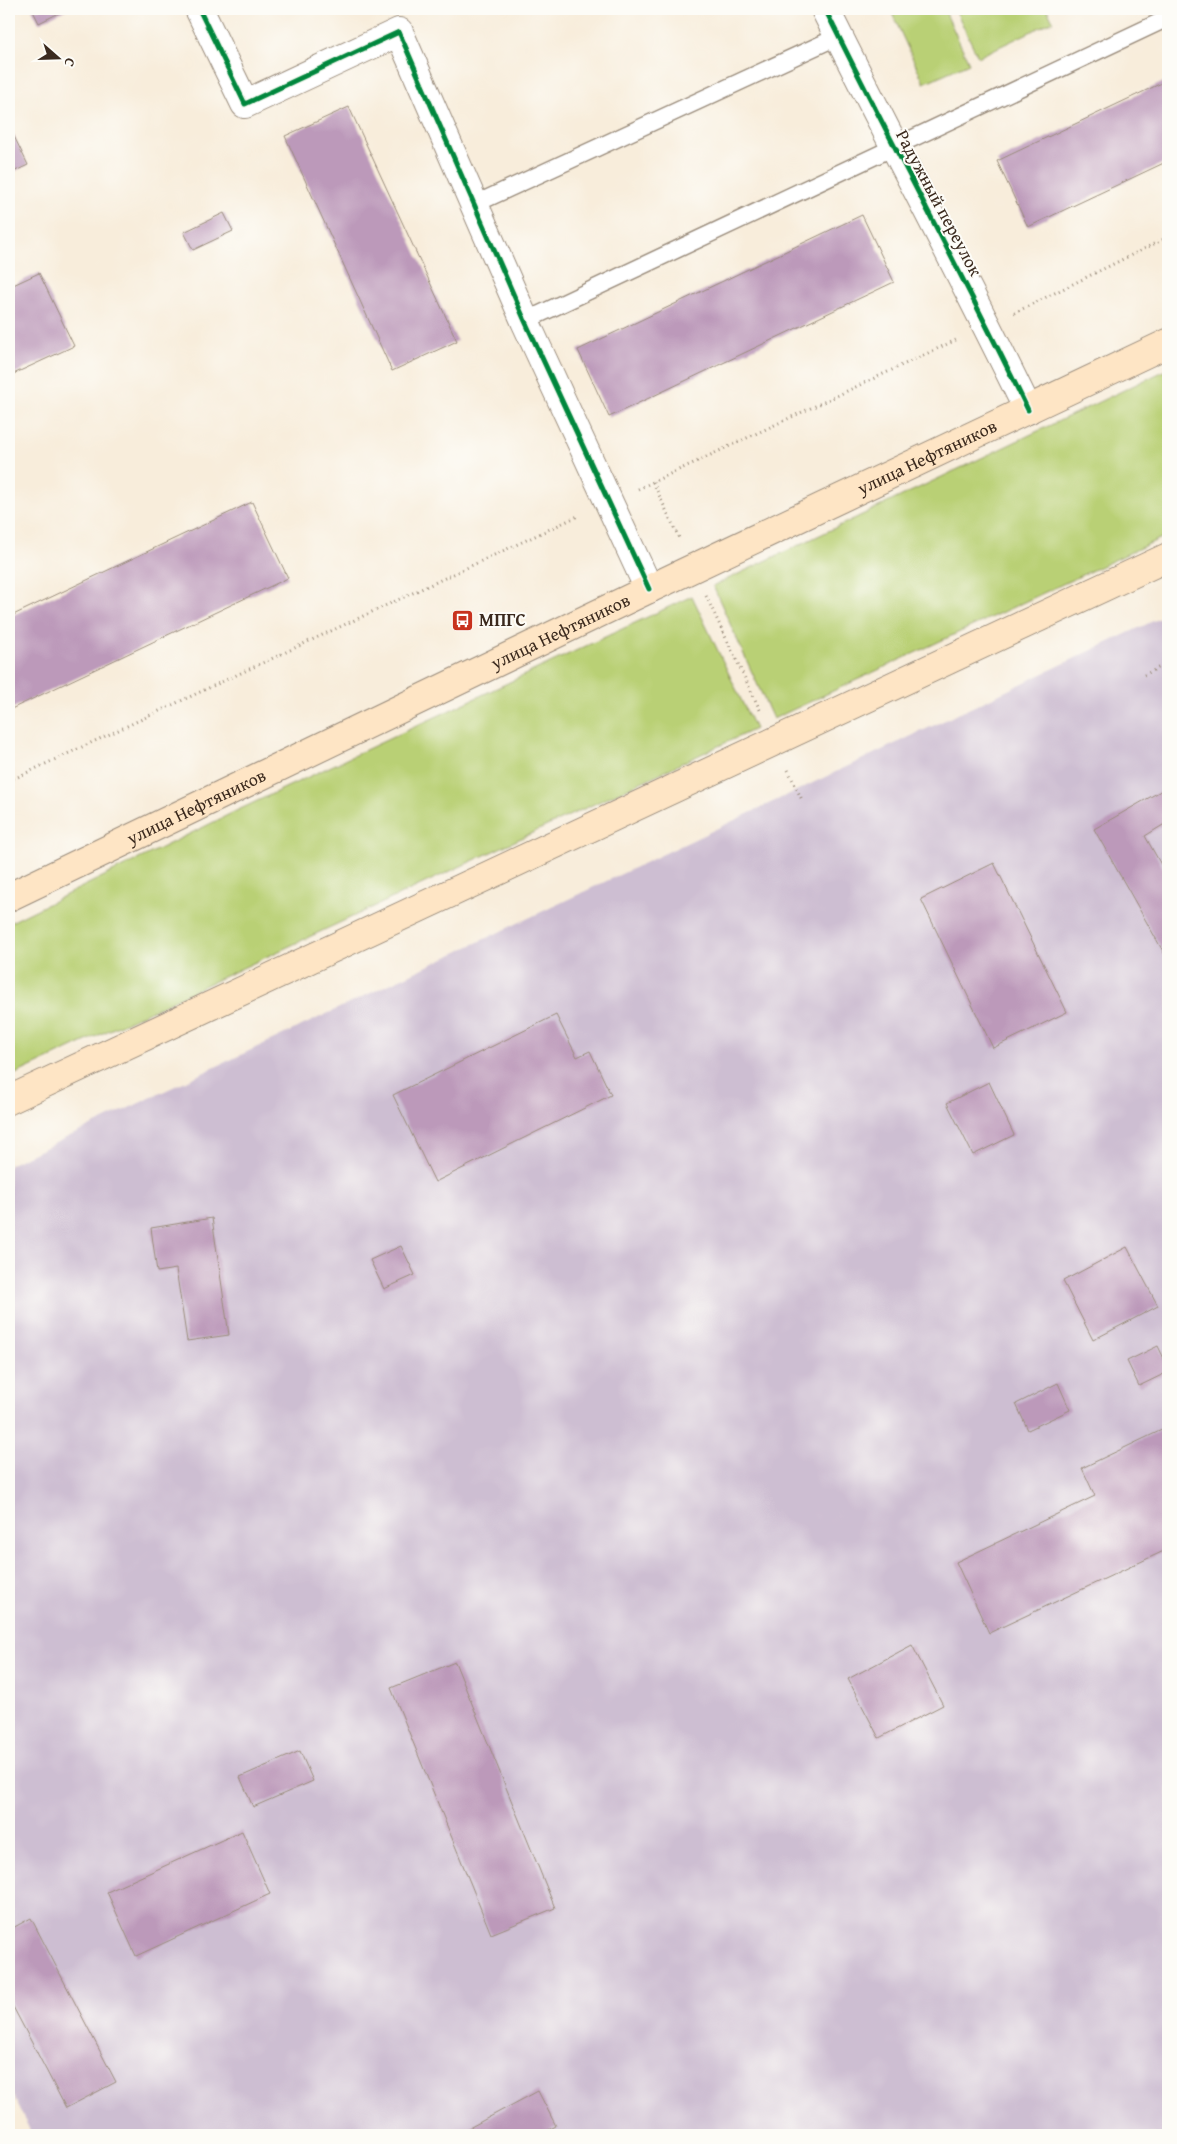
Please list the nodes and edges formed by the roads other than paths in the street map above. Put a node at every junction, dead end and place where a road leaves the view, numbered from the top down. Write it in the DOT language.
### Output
graph roads {
  1 [pos="199,9"];
  2 [pos="825,9"];
  3 [pos="1168,18"];
  4 [pos="838,36"];
  5 [pos="894,148"];
  6 [pos="473,206"];
  7 [pos="525,321"];
  8 [pos="1168,343"];
  9 [pos="1028,410"];
  10 [pos="1168,557"];
  11 [pos="649,589"];
  12 [pos="9,897"];
  13 [pos="9,1100"];
  1 -- 6 [label="street"];
  2 -- 4 [label="street, Радужный переулок"];
  3 -- 5 [label="lane"];
  4 -- 5 [label="street, Радужный переулок"];
  4 -- 6 [label="lane"];
  5 -- 7 [label="lane"];
  5 -- 9 [label="street, Радужный переулок"];
  6 -- 7 [label="street"];
  7 -- 11 [label="street"];
  8 -- 9 [label="main road, улица Нефтяников"];
  9 -- 11 [label="main road, улица Нефтяников"];
  10 -- 13 [label="main road"];
  11 -- 12 [label="main road, улица Нефтяников"];
}
